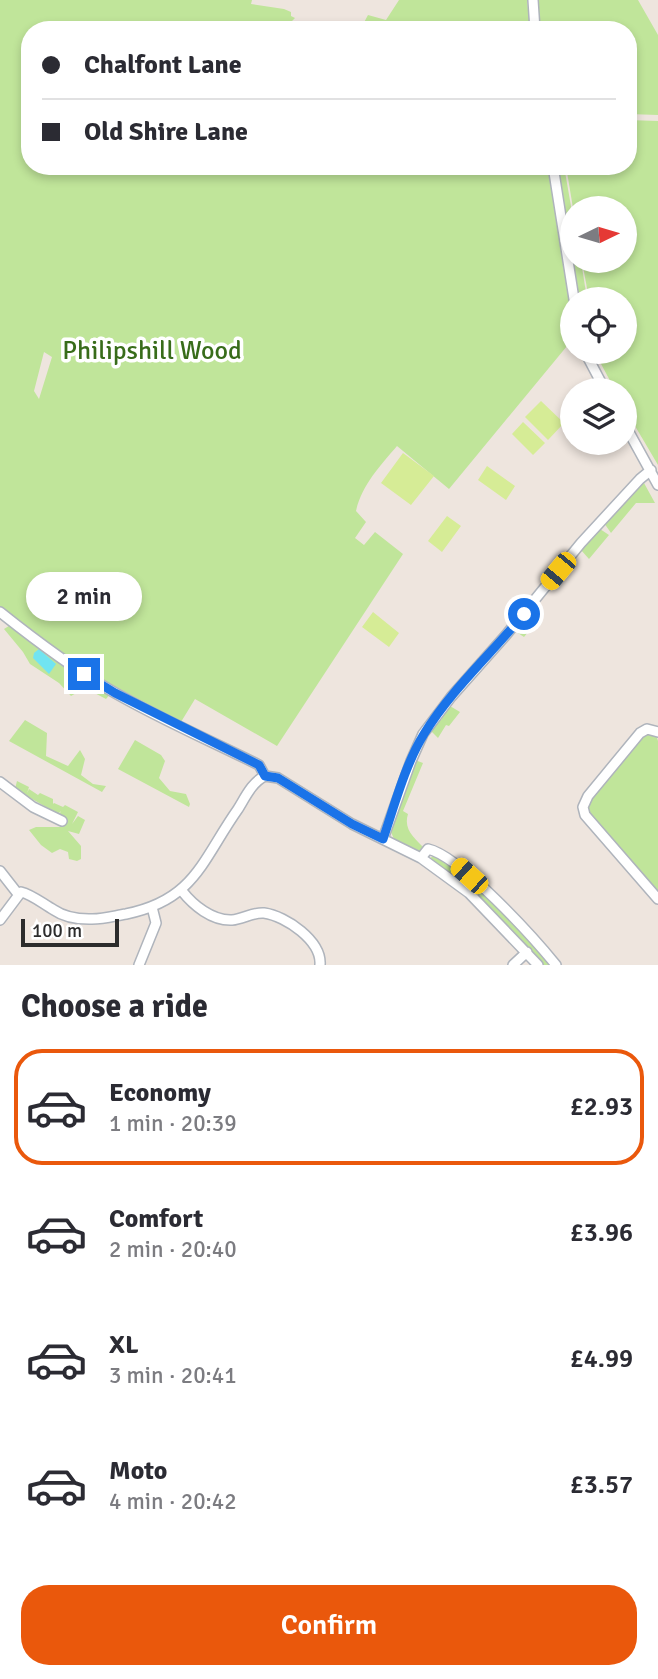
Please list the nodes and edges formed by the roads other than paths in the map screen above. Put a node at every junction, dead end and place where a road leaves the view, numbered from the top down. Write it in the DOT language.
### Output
graph roads {
  1 [pos="533,0"];
  2 [pos="534,21"];
  3 [pos="554,175"];
  4 [pos="573,287"];
  5 [pos="637,444"];
  6 [pos="654,470"];
  7 [pos="658,485"];
  8 [pos="0,612"];
  9 [pos="658,732"];
  10 [pos="265,776"];
  11 [pos="0,782"];
  12 [pos="58,821"];
  13 [pos="383,839"];
  14 [pos="421,858"];
  15 [pos="0,871"];
  16 [pos="182,891"];
  17 [pos="18,894"];
  18 [pos="658,900"];
  19 [pos="152,907"];
  20 [pos="0,920"];
  21 [pos="527,951"];
  22 [pos="139,965"];
  23 [pos="320,965"];
  24 [pos="513,965"];
  25 [pos="538,965"];
  26 [pos="556,965"];
  1 -- 2 [label="street"];
  3 -- 4 [label="street"];
  5 -- 6 [label="street"];
  6 -- 7 [label="street"];
  6 -- 13 [label="street"];
  8 -- 10 [label="street"];
  9 -- 18 [label="street"];
  10 -- 13 [label="street"];
  10 -- 16 [label="street"];
  11 -- 12 [label="street"];
  13 -- 14 [label="street"];
  14 -- 21 [label="street"];
  14 -- 26 [label="street"];
  15 -- 17 [label="street"];
  16 -- 19 [label="street"];
  16 -- 23 [label="street"];
  17 -- 19 [label="street"];
  17 -- 20 [label="street"];
  19 -- 22 [label="street"];
  21 -- 24 [label="street"];
  21 -- 25 [label="street"];
}
